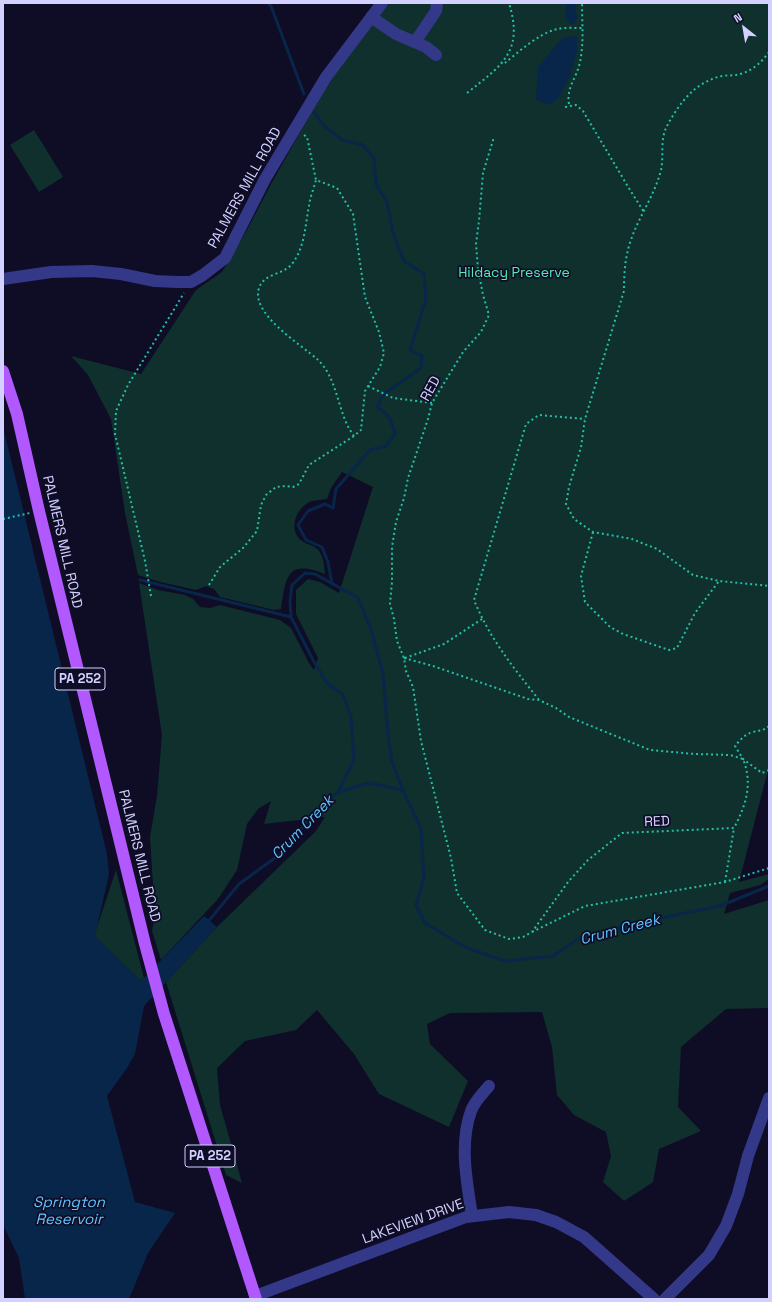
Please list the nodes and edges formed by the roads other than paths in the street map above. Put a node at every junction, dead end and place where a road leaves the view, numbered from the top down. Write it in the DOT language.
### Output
graph roads {
  1 [pos="382,3"];
  2 [pos="437,3"];
  3 [pos="371,17"];
  4 [pos="415,42"];
  5 [pos="436,55"];
  6 [pos="3,279"];
  7 [pos="3,371"];
  8 [pos="489,1086"];
  9 [pos="769,1098"];
  10 [pos="472,1216"];
  11 [pos="256,1297"];
  12 [pos="654,1299"];
  13 [pos="666,1299"];
  1 -- 3 [label="street, PALMERS MILL ROAD"];
  2 -- 4 [label="street"];
  3 -- 4 [label="street"];
  3 -- 6 [label="street, PALMERS MILL ROAD"];
  4 -- 5 [label="street"];
  7 -- 11 [label="main road, PALMERS MILL ROAD / PA 252"];
  8 -- 10 [label="street"];
  9 -- 13 [label="street"];
  10 -- 11 [label="street, LAKEVIEW DRIVE"];
  10 -- 12 [label="street, LAKEVIEW DRIVE"];
}
